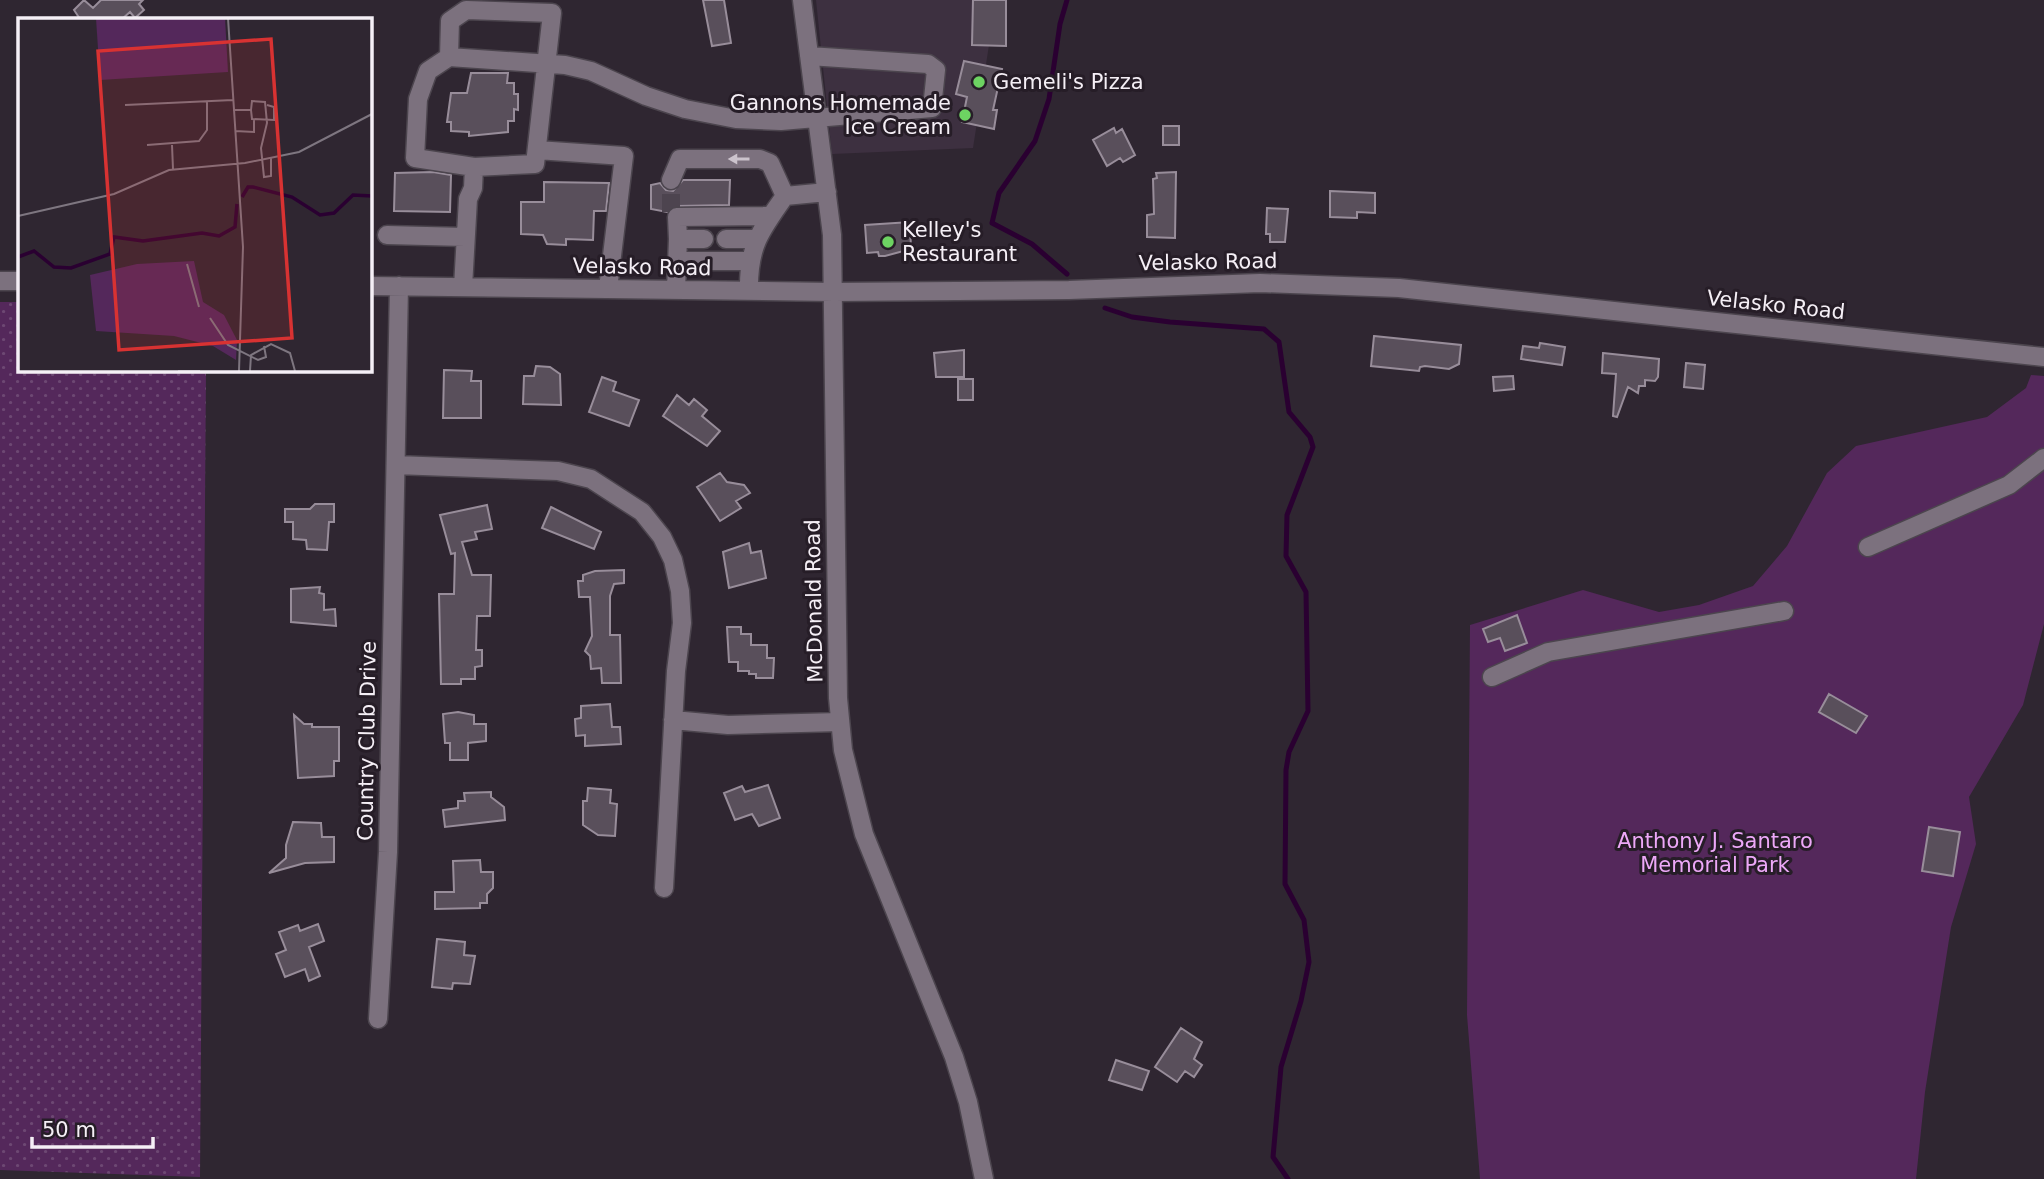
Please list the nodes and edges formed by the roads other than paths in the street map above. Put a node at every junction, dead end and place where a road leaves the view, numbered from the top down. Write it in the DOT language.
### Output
graph roads {
  1 [pos="802,0"];
  2 [pos="809,56"];
  3 [pos="449,58"];
  4 [pos="546,64"];
  5 [pos="817,117"];
  6 [pos="537,150"];
  7 [pos="474,167"];
  8 [pos="671,180"];
  9 [pos="827,192"];
  10 [pos="785,196"];
  11 [pos="771,216"];
  12 [pos="387,235"];
  13 [pos="466,237"];
  14 [pos="678,239"];
  15 [pos="705,239"];
  16 [pos="726,239"];
  17 [pos="757,239"];
  18 [pos="678,261"];
  19 [pos="749,261"];
  20 [pos="0,281"];
  21 [pos="18,281"];
  22 [pos="371,286"];
  23 [pos="399,286"];
  24 [pos="463,287"];
  25 [pos="608,289"];
  26 [pos="676,290"];
  27 [pos="749,291"];
  28 [pos="834,292"];
  29 [pos="2044,357"];
  30 [pos="2044,458"];
  31 [pos="396,465"];
  32 [pos="1868,547"];
  33 [pos="1784,611"];
  34 [pos="1492,677"];
  35 [pos="673,720"];
  36 [pos="840,722"];
  37 [pos="664,888"];
  38 [pos="378,1019"];
  39 [pos="984,1179"];
  1 -- 2 [label="street, McDonald Road"];
  2 -- 5 [label="street, McDonald Road"];
  2 -- 5 [label="street"];
  3 -- 4 [label="street"];
  3 -- 4 [label="street"];
  3 -- 7 [label="street"];
  4 -- 5 [label="street"];
  4 -- 6 [label="street"];
  5 -- 9 [label="street, McDonald Road"];
  6 -- 7 [label="street"];
  6 -- 25 [label="street"];
  7 -- 13 [label="street"];
  10 -- 8 [label="street, one-way"];
  9 -- 10 [label="street"];
  9 -- 28 [label="street, McDonald Road"];
  10 -- 11 [label="street"];
  11 -- 14 [label="street"];
  11 -- 17 [label="street"];
  12 -- 13 [label="street"];
  13 -- 24 [label="street"];
  14 -- 15 [label="street"];
  14 -- 18 [label="street"];
  16 -- 17 [label="street"];
  17 -- 19 [label="street"];
  18 -- 19 [label="street"];
  18 -- 26 [label="street"];
  19 -- 27 [label="street"];
  20 -- 21 [label="street"];
  22 -- 23 [label="street, Velasko Road"];
  23 -- 24 [label="street, Velasko Road"];
  23 -- 31 [label="street, Country Club Drive"];
  24 -- 25 [label="street, Velasko Road"];
  25 -- 26 [label="street, Velasko Road"];
  26 -- 27 [label="street, Velasko Road"];
  27 -- 28 [label="street, Velasko Road"];
  28 -- 29 [label="street, Velasko Road"];
  28 -- 36 [label="street, McDonald Road"];
  30 -- 32 [label="street"];
  31 -- 35 [label="street"];
  31 -- 38 [label="street, Country Club Drive"];
  33 -- 34 [label="street"];
  35 -- 36 [label="street"];
  35 -- 37 [label="street"];
  36 -- 39 [label="street, McDonald Road"];
}
